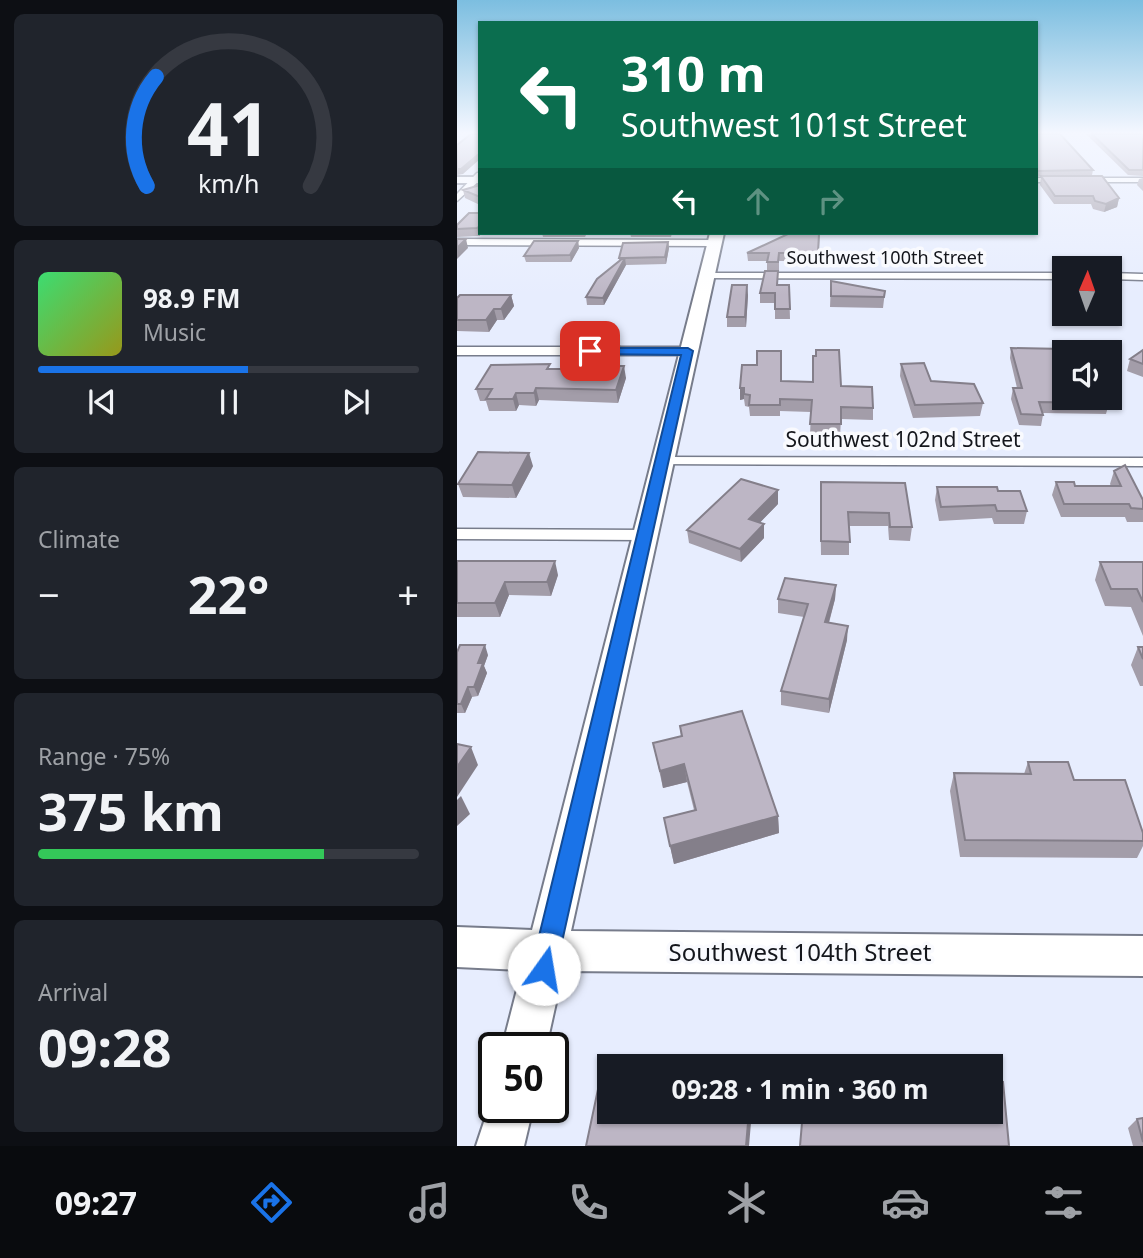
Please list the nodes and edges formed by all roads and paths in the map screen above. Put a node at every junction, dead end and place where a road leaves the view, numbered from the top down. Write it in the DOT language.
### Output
graph roads {
  1 [pos="716,238"];
  2 [pos="457,242"];
  3 [pos="706,275"];
  4 [pos="1052,276"];
  5 [pos="1122,276"];
  6 [pos="1143,276"];
  7 [pos="457,351"];
  8 [pos="688,351"];
  9 [pos="662,461"];
  10 [pos="1143,462"];
  11 [pos="457,534"];
  12 [pos="644,535"];
  13 [pos="457,947"];
  14 [pos="548,949"];
  15 [pos="1143,956"];
  16 [pos="528,1032"];
  17 [pos="506,1123"];
  18 [pos="500,1146"];
  1 -- 2 [label="street"];
  1 -- 3 [label="main road"];
  3 -- 4 [label="street, Southwest 100th Street"];
  3 -- 8 [label="main road"];
  5 -- 6 [label="street"];
  7 -- 8 [label="street"];
  8 -- 9 [label="main road"];
  9 -- 10 [label="street, Southwest 102nd Street"];
  9 -- 12 [label="main road"];
  11 -- 12 [label="street"];
  12 -- 14 [label="main road"];
  13 -- 14 [label="main road, Southwest 104th Street"];
  14 -- 15 [label="main road, Southwest 104th Street"];
  14 -- 16 [label="main road"];
  17 -- 18 [label="main road"];
}
